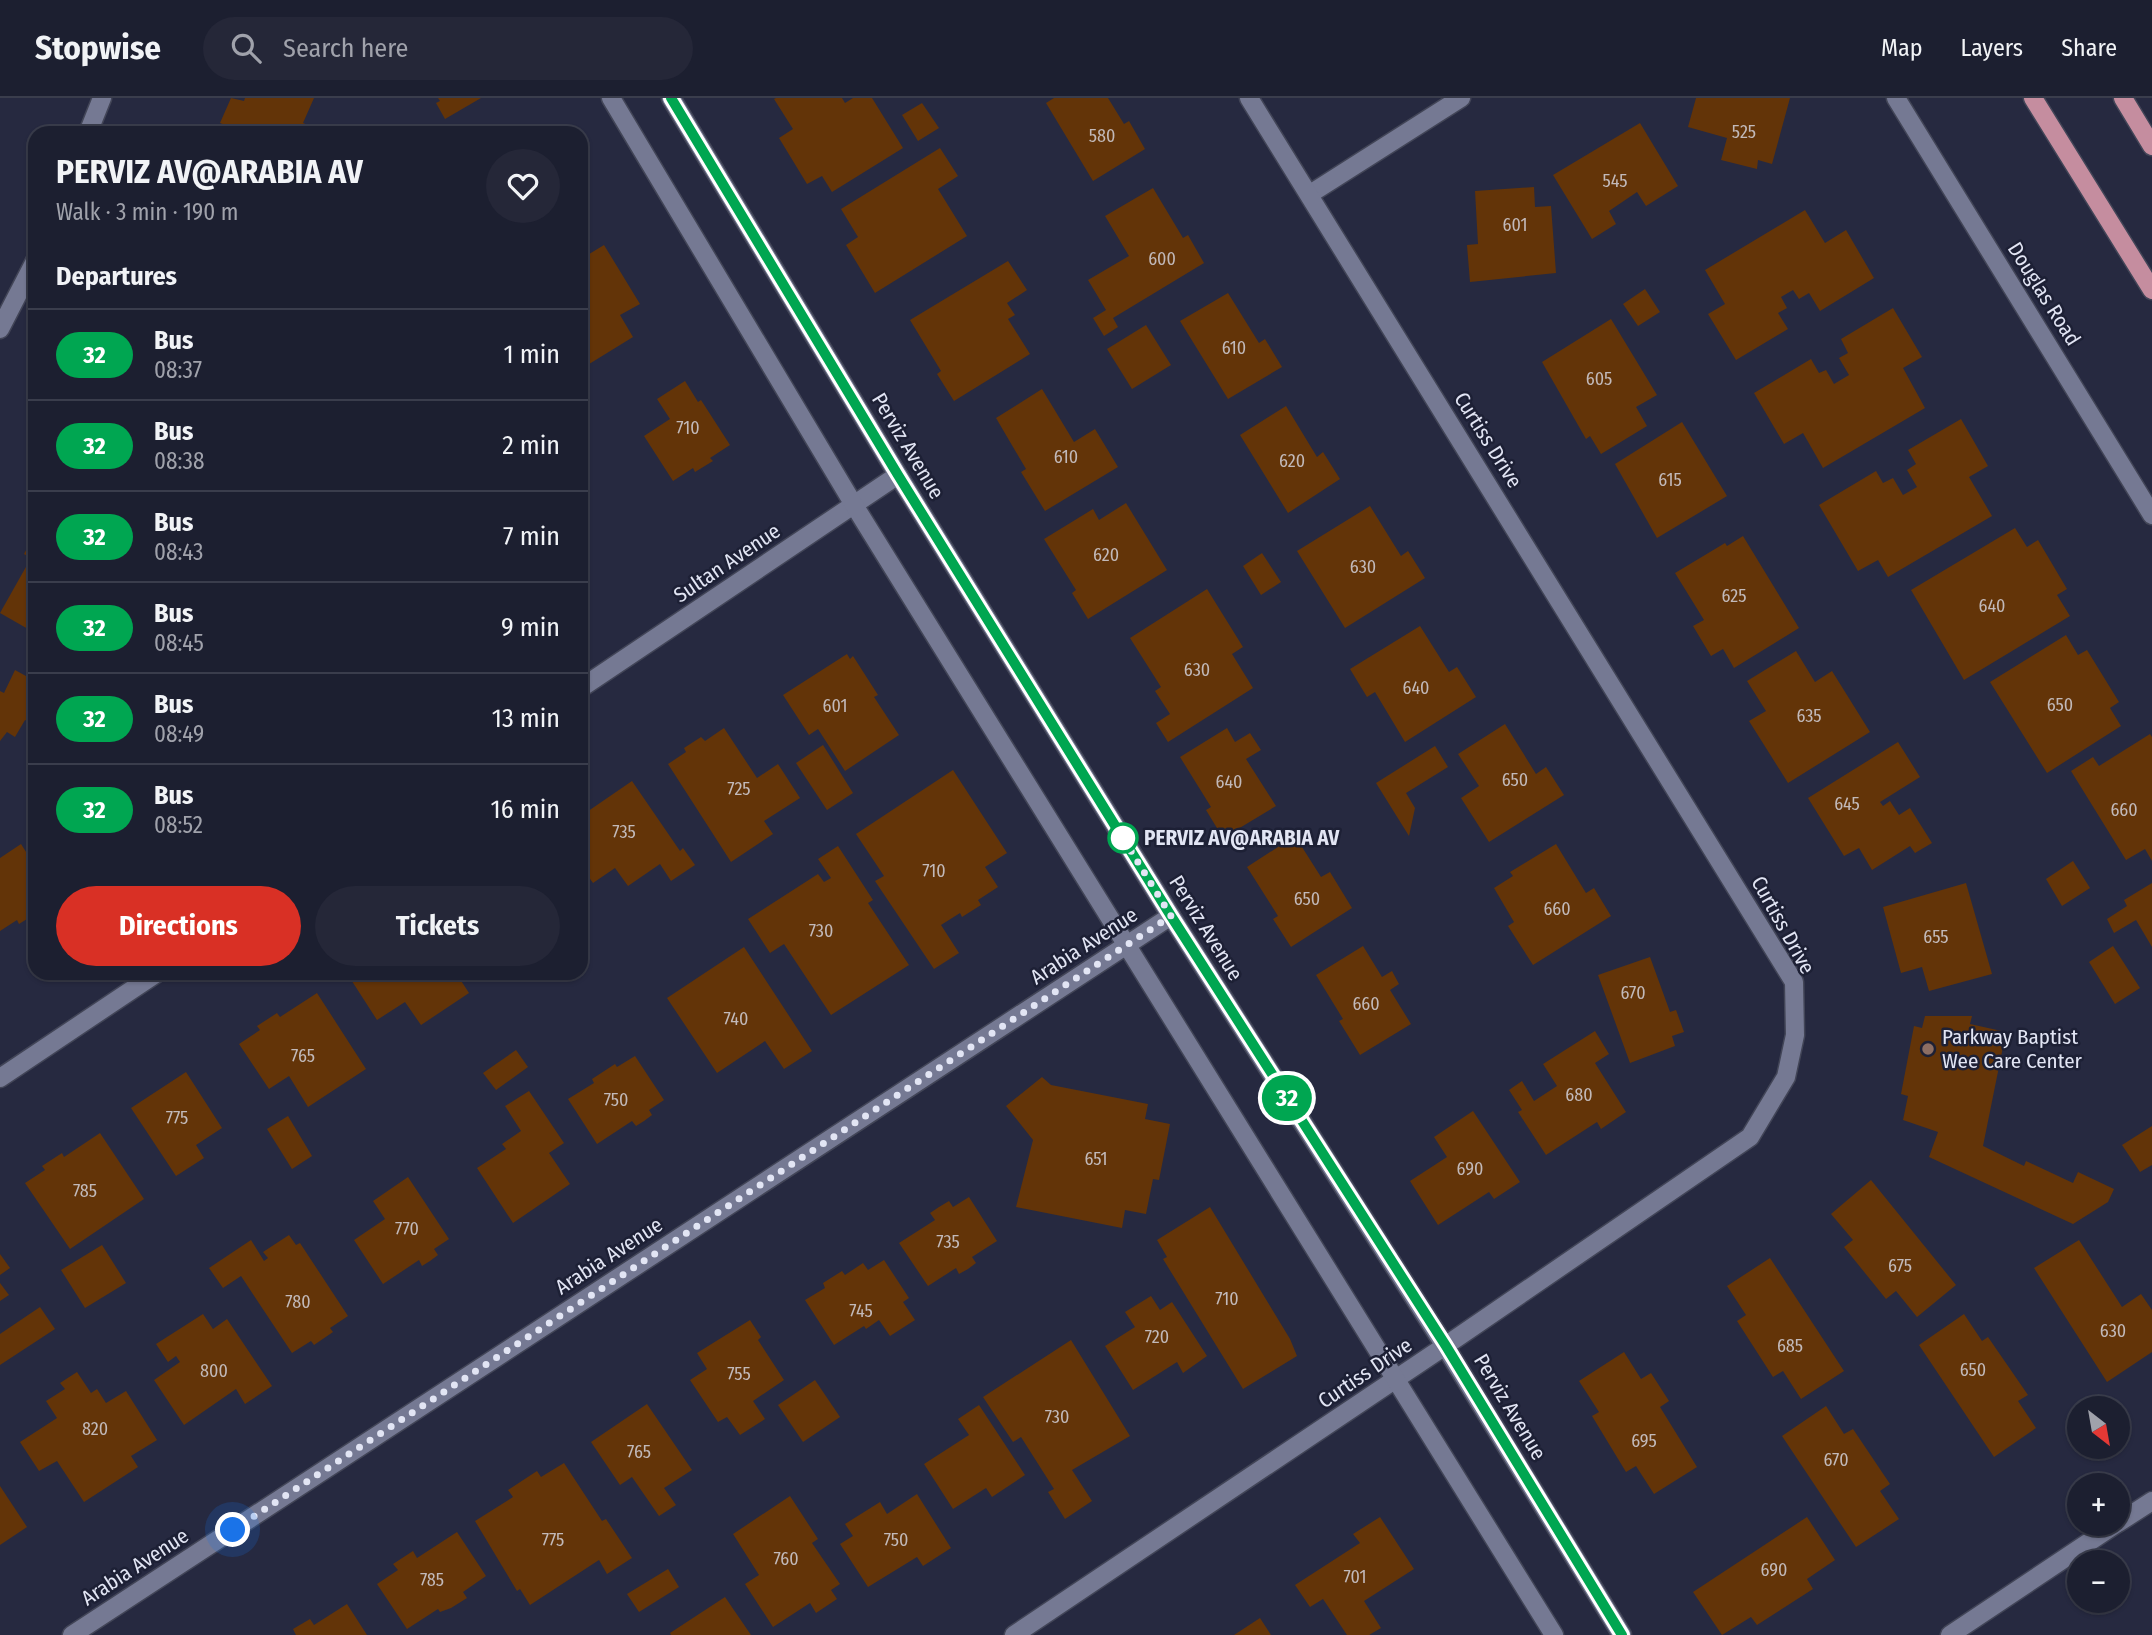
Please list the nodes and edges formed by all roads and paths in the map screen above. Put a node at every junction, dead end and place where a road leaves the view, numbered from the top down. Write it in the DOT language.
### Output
graph roads {
  1 [pos="102,98"];
  2 [pos="611,98"];
  3 [pos="671,98"];
  4 [pos="1249,98"];
  5 [pos="1461,98"];
  6 [pos="1896,98"];
  7 [pos="2033,98"];
  8 [pos="2123,98"];
  9 [pos="91,126"];
  10 [pos="2152,146"];
  11 [pos="1310,194"];
  12 [pos="28,275"];
  13 [pos="2152,290"];
  14 [pos="0,329"];
  15 [pos="898,475"];
  16 [pos="854,505"];
  17 [pos="2152,515"];
  18 [pos="588,683"];
  19 [pos="1171,916"];
  20 [pos="1127,944"];
  21 [pos="146,980"];
  22 [pos="0,1078"];
  23 [pos="1446,1346"];
  24 [pos="1396,1379"];
  25 [pos="2152,1501"];
  26 [pos="2130,1515"];
  27 [pos="2099,1536"];
  28 [pos="72,1635"];
  29 [pos="1014,1635"];
  30 [pos="1554,1635"];
  31 [pos="1622,1635"];
  32 [pos="1950,1635"];
  1 -- 9 [label="street"];
  2 -- 16 [label="street"];
  3 -- 15 [label="street, Perviz Avenue"];
  4 -- 11 [label="street, Curtiss Drive"];
  5 -- 11 [label="street"];
  6 -- 17 [label="street, Douglas Road"];
  7 -- 13 [label="main road"];
  8 -- 10 [label="main road"];
  11 -- 23 [label="street, Curtiss Drive"];
  12 -- 14 [label="street"];
  15 -- 16 [label="street, Sultan Avenue"];
  15 -- 19 [label="street, Perviz Avenue"];
  16 -- 18 [label="street, Sultan Avenue"];
  16 -- 20 [label="street"];
  19 -- 20 [label="street, Arabia Avenue"];
  19 -- 23 [label="street, Perviz Avenue"];
  20 -- 24 [label="street"];
  20 -- 28 [label="street, Arabia Avenue"];
  21 -- 22 [label="street"];
  23 -- 24 [label="street, Curtiss Drive"];
  23 -- 31 [label="street, Perviz Avenue"];
  24 -- 29 [label="street, Curtiss Drive"];
  24 -- 30 [label="street"];
  25 -- 26 [label="street"];
  27 -- 32 [label="street"];
}
